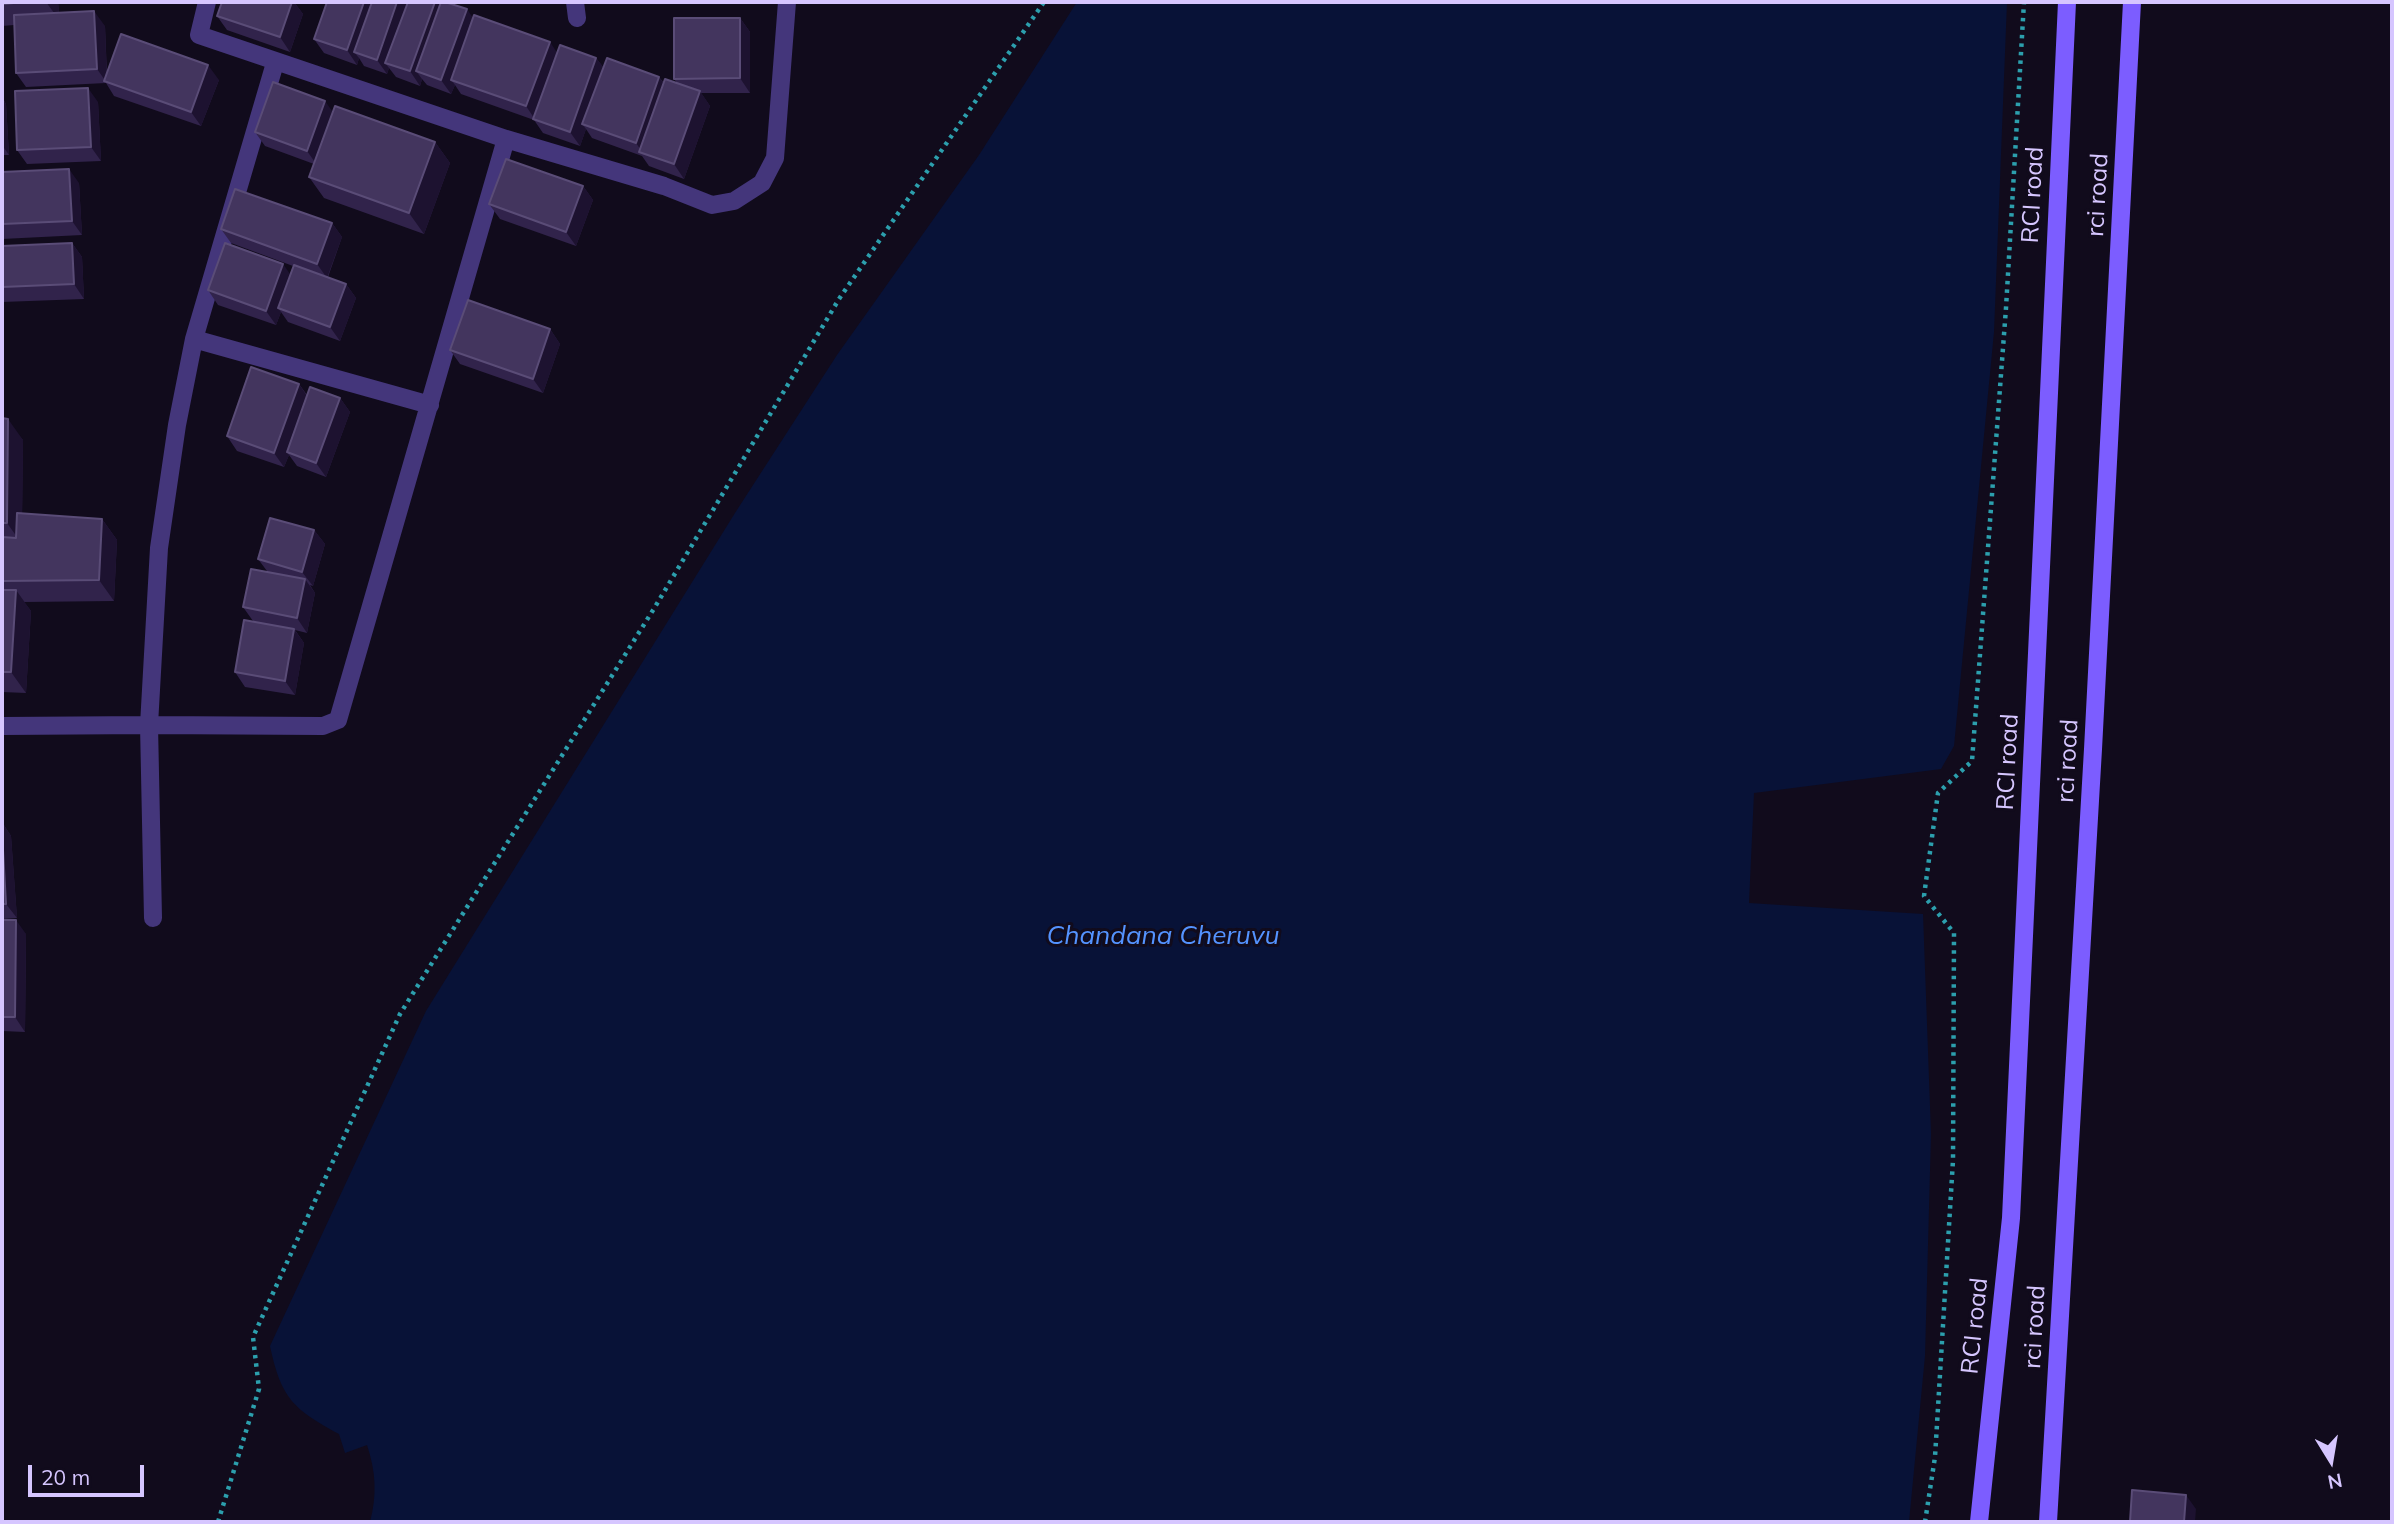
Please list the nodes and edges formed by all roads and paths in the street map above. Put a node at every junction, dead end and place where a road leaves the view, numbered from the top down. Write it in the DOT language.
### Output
graph roads {
  1 [pos="208,2"];
  2 [pos="787,2"];
  3 [pos="1044,2"];
  4 [pos="2024,2"];
  5 [pos="2067,2"];
  6 [pos="2132,2"];
  7 [pos="275,63"];
  8 [pos="506,139"];
  9 [pos="194,339"];
  10 [pos="430,404"];
  11 [pos="2,726"];
  12 [pos="149,726"];
  13 [pos="153,918"];
  14 [pos="218,1522"];
  15 [pos="1925,1522"];
  16 [pos="1979,1522"];
  17 [pos="2048,1522"];
  1 -- 7 [label="street"];
  2 -- 8 [label="street"];
  3 -- 14 [label="path"];
  4 -- 15 [label="path"];
  5 -- 16 [label="main road, RCI road"];
  6 -- 17 [label="main road, rci road"];
  7 -- 8 [label="street"];
  7 -- 9 [label="street"];
  8 -- 10 [label="street"];
  9 -- 10 [label="street"];
  9 -- 12 [label="street"];
  10 -- 12 [label="street"];
  11 -- 12 [label="street"];
  12 -- 13 [label="street"];
}
